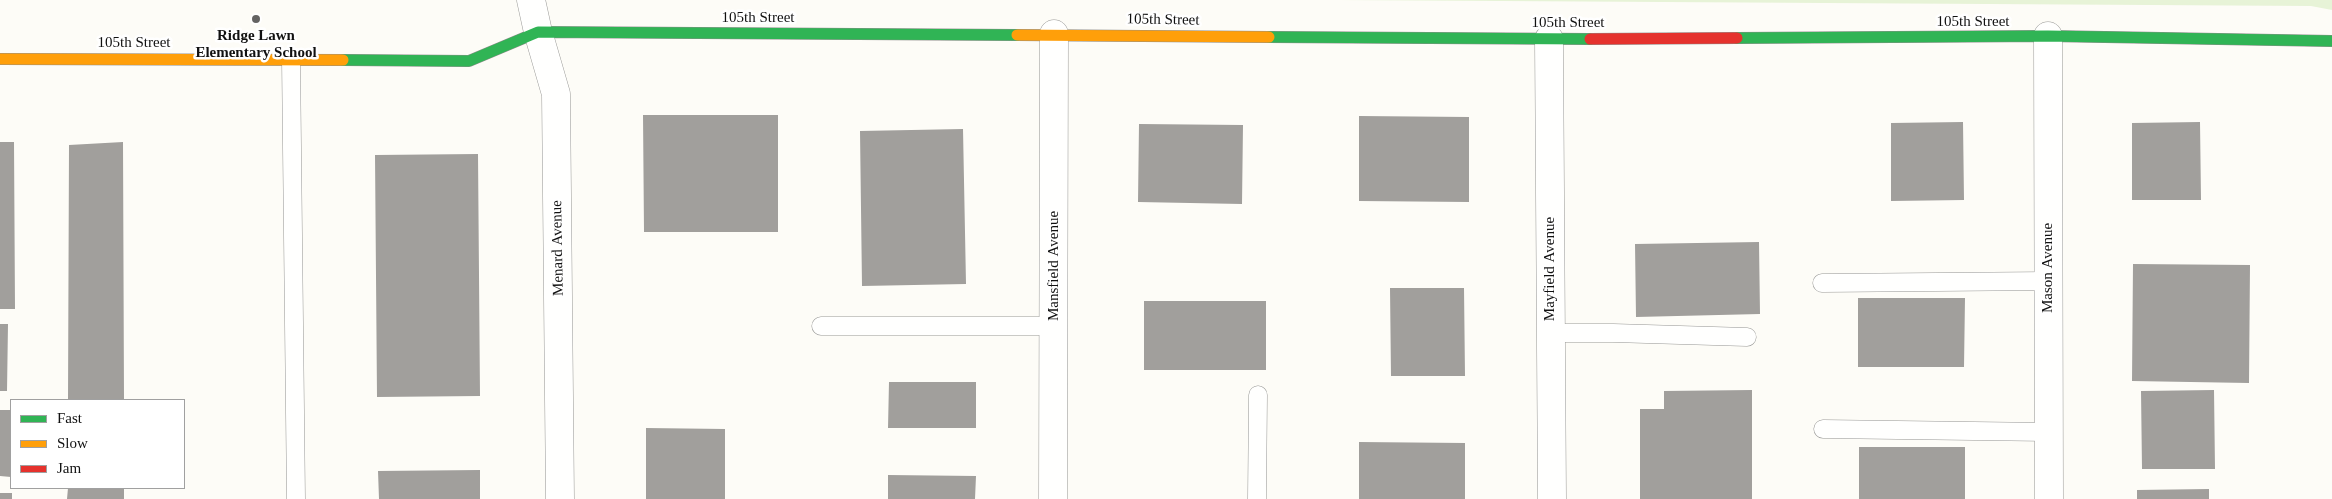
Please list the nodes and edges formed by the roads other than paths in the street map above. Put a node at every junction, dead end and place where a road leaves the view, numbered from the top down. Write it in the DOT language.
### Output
graph roads {
  1 [pos="531,0"];
  2 [pos="538,32"];
  3 [pos="1054,34"];
  4 [pos="2048,36"];
  5 [pos="1549,39"];
  6 [pos="2332,41"];
  7 [pos="0,59"];
  8 [pos="291,59"];
  9 [pos="2049,281"];
  10 [pos="1822,283"];
  11 [pos="821,326"];
  12 [pos="1054,326"];
  13 [pos="1550,333"];
  14 [pos="1747,337"];
  15 [pos="1258,395"];
  16 [pos="1823,429"];
  17 [pos="2048,432"];
  18 [pos="296,499"];
  19 [pos="560,499"];
  20 [pos="1054,499"];
  21 [pos="1257,499"];
  22 [pos="1552,499"];
  23 [pos="2049,499"];
  1 -- 2 [label="street, Menard Avenue"];
  2 -- 3 [label="street, 105th Street"];
  2 -- 8 [label="street, 105th Street"];
  2 -- 19 [label="street, Menard Avenue"];
  3 -- 5 [label="street, 105th Street"];
  3 -- 12 [label="street, Mansfield Avenue"];
  4 -- 5 [label="street, 105th Street"];
  4 -- 6 [label="street, 105th Street"];
  4 -- 9 [label="street, Mason Avenue"];
  5 -- 13 [label="street, Mayfield Avenue"];
  7 -- 8 [label="street, 105th Street"];
  8 -- 18 [label="lane"];
  9 -- 10 [label="lane"];
  9 -- 17 [label="street, Mason Avenue"];
  11 -- 12 [label="lane"];
  12 -- 20 [label="street, Mansfield Avenue"];
  13 -- 14 [label="lane"];
  13 -- 22 [label="street, Mayfield Avenue"];
  15 -- 21 [label="lane"];
  16 -- 17 [label="lane"];
  17 -- 23 [label="street, Mason Avenue"];
}
